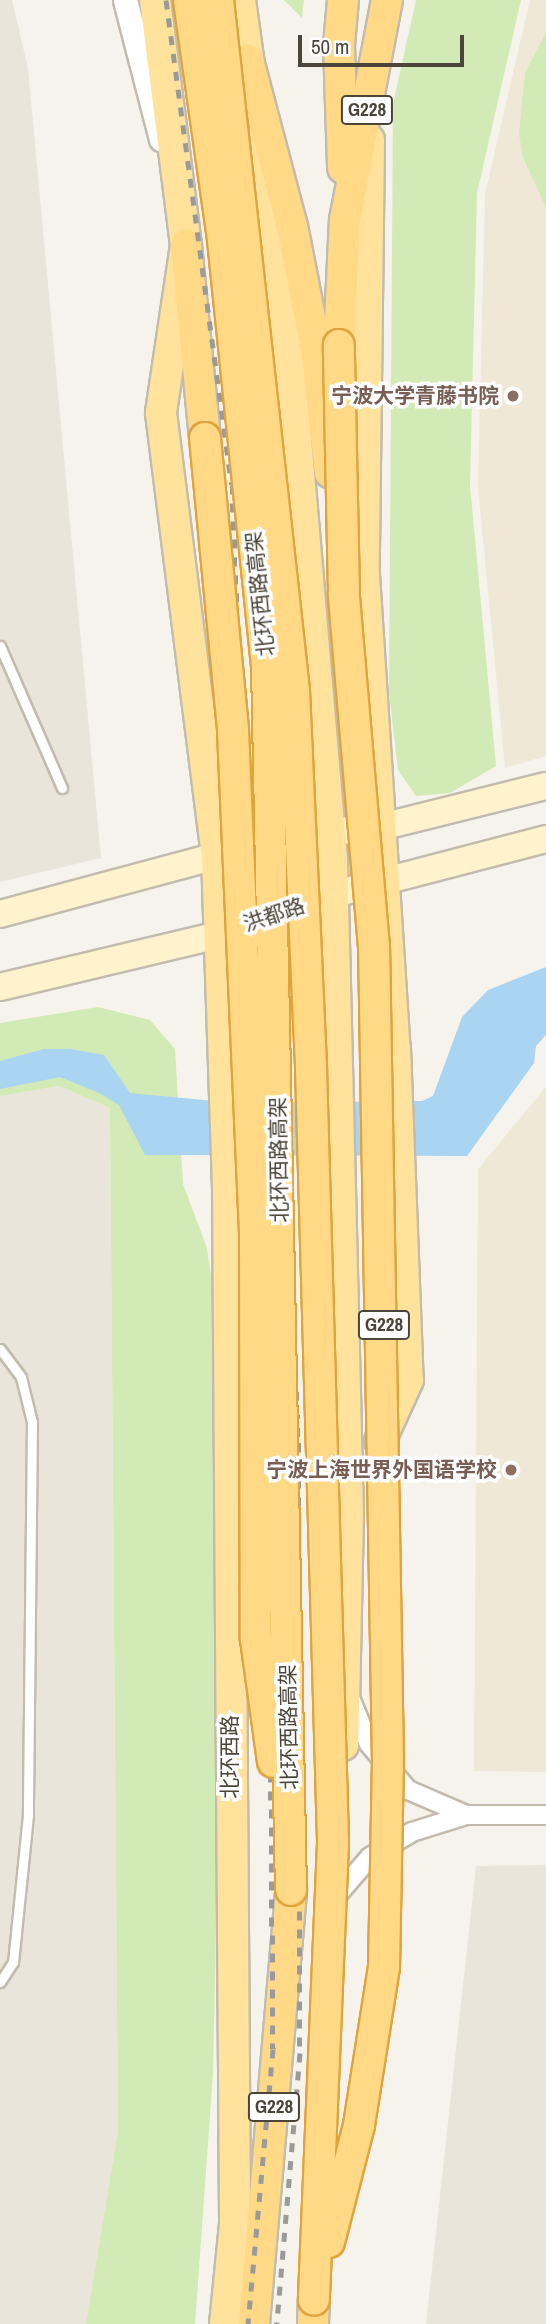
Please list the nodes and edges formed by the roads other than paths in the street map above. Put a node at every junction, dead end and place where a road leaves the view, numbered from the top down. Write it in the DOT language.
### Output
graph roads {
  1 [pos="125,0"];
  2 [pos="144,0"];
  3 [pos="155,0"];
  4 [pos="189,0"];
  5 [pos="218,0"];
  6 [pos="240,0"];
  7 [pos="343,0"];
  8 [pos="387,0"];
  9 [pos="248,60"];
  10 [pos="371,91"];
  11 [pos="177,175"];
  12 [pos="345,220"];
  13 [pos="186,245"];
  14 [pos="327,346"];
  15 [pos="0,646"];
  16 [pos="546,786"];
  17 [pos="62,788"];
  18 [pos="381,827"];
  19 [pos="330,832"];
  20 [pos="546,839"];
  21 [pos="217,856"];
  22 [pos="384,881"];
  23 [pos="331,895"];
  24 [pos="0,914"];
  25 [pos="218,935"];
  26 [pos="0,988"];
  27 [pos="0,1349"];
  28 [pos="348,1515"];
  29 [pos="344,1684"];
  30 [pos="466,1815"];
  31 [pos="546,1815"];
  32 [pos="291,1890"];
  33 [pos="338,1894"];
  34 [pos="0,1982"];
  35 [pos="308,2316"];
  36 [pos="225,2324"];
  37 [pos="254,2324"];
  1 -- 13 [label="street"];
  2 -- 11 [label="main road"];
  3 -- 11 [label="main road"];
  4 -- 32 [label="highway, 北环西路高架, bridge"];
  5 -- 35 [label="highway, 北环西路高架, bridge"];
  6 -- 9 [label="main road"];
  7 -- 10 [label="highway"];
  7 -- 12 [label="highway"];
  8 -- 10 [label="highway, G228"];
  9 -- 14 [label="highway"];
  9 -- 19 [label="main road"];
  10 -- 12 [label="highway, G228"];
  10 -- 18 [label="main road"];
  11 -- 13 [label="main road, 北环西路"];
  12 -- 14 [label="highway, G228"];
  13 -- 21 [label="main road, 北环西路"];
  13 -- 32 [label="highway, G228, bridge"];
  14 -- 35 [label="highway, G228, bridge"];
  15 -- 17 [label="lane"];
  16 -- 18 [label="main road"];
  18 -- 19 [label="main road"];
  18 -- 22 [label="main road"];
  19 -- 21 [label="main road"];
  19 -- 23 [label="main road"];
  20 -- 22 [label="main road, 洪都路"];
  21 -- 24 [label="main road"];
  21 -- 25 [label="main road, 北环西路"];
  22 -- 23 [label="main road, 洪都路"];
  22 -- 28 [label="main road"];
  23 -- 25 [label="main road, 洪都路"];
  23 -- 28 [label="main road"];
  25 -- 26 [label="main road, 洪都路"];
  25 -- 36 [label="main road, 北环西路"];
  27 -- 34 [label="lane"];
  28 -- 29 [label="main road"];
  29 -- 30 [label="street"];
  29 -- 33 [label="main road"];
  30 -- 31 [label="street"];
  30 -- 33 [label="street"];
  32 -- 37 [label="highway, 北环西路高架 / G228"];
  33 -- 35 [label="main road"];
}
